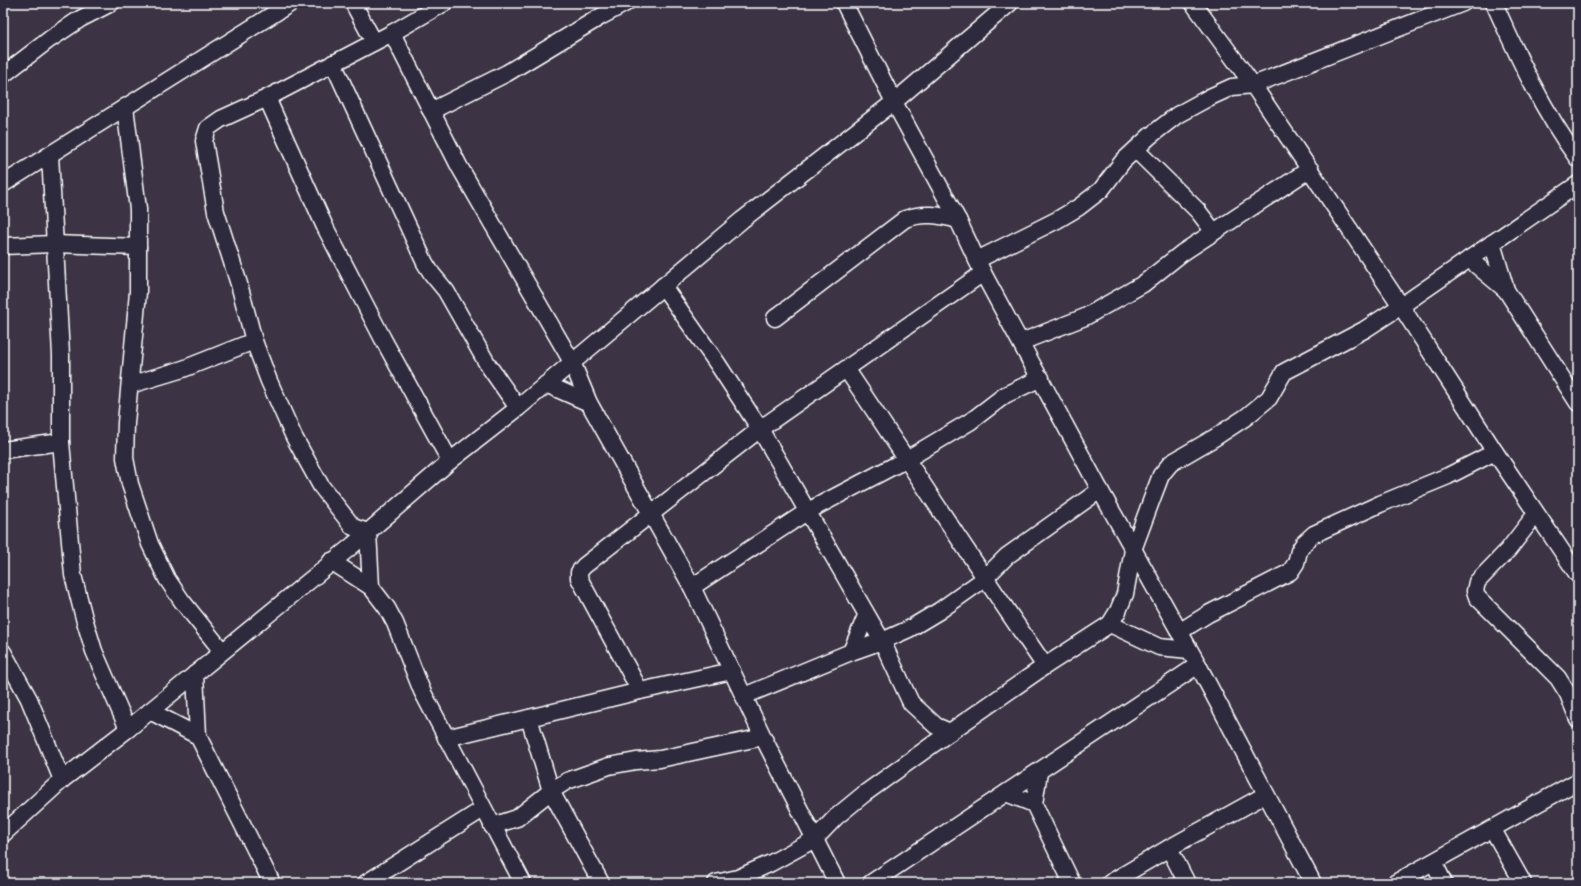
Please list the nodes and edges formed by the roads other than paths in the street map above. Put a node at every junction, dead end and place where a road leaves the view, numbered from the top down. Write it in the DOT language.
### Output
graph roads {
  1 [pos="291,3"];
  2 [pos="353,3"];
  3 [pos="444,3"];
  4 [pos="626,3"];
  5 [pos="844,3"];
  6 [pos="1010,3"];
  7 [pos="1193,3"];
  8 [pos="1463,3"];
  9 [pos="1494,3"];
  10 [pos="101,5"];
  11 [pos="274,7"];
  12 [pos="392,33"];
  13 [pos="374,42"];
  14 [pos="333,63"];
  15 [pos="3,75"];
  16 [pos="1253,85"];
  17 [pos="267,98"];
  18 [pos="894,102"];
  19 [pos="125,107"];
  20 [pos="431,111"];
  21 [pos="1136,150"];
  22 [pos="50,155"];
  23 [pos="1578,159"];
  24 [pos="1310,169"];
  25 [pos="3,184"];
  26 [pos="1578,184"];
  27 [pos="958,220"];
  28 [pos="1214,232"];
  29 [pos="1492,243"];
  30 [pos="54,244"];
  31 [pos="3,246"];
  32 [pos="138,247"];
  33 [pos="1469,259"];
  34 [pos="980,266"];
  35 [pos="664,286"];
  36 [pos="1506,290"];
  37 [pos="1401,306"];
  38 [pos="775,318"];
  39 [pos="254,341"];
  40 [pos="1022,342"];
  41 [pos="572,362"];
  42 [pos="847,370"];
  43 [pos="1041,378"];
  44 [pos="546,384"];
  45 [pos="130,385"];
  46 [pos="589,403"];
  47 [pos="1578,403"];
  48 [pos="518,408"];
  49 [pos="760,429"];
  50 [pos="61,442"];
  51 [pos="3,450"];
  52 [pos="1495,452"];
  53 [pos="907,459"];
  54 [pos="450,461"];
  55 [pos="1100,490"];
  56 [pos="808,510"];
  57 [pos="652,513"];
  58 [pos="1536,514"];
  59 [pos="368,532"];
  60 [pos="1133,550"];
  61 [pos="331,561"];
  62 [pos="1578,575"];
  63 [pos="984,579"];
  64 [pos="371,587"];
  65 [pos="692,587"];
  66 [pos="866,616"];
  67 [pos="1110,624"];
  68 [pos="1179,632"];
  69 [pos="882,641"];
  70 [pos="1189,650"];
  71 [pos="222,651"];
  72 [pos="3,652"];
  73 [pos="851,652"];
  74 [pos="1198,664"];
  75 [pos="1045,666"];
  76 [pos="732,671"];
  77 [pos="195,674"];
  78 [pos="640,691"];
  79 [pos="744,696"];
  80 [pos="150,711"];
  81 [pos="529,718"];
  82 [pos="1578,719"];
  83 [pos="128,729"];
  84 [pos="950,732"];
  85 [pos="198,736"];
  86 [pos="763,736"];
  87 [pos="446,738"];
  88 [pos="1039,772"];
  89 [pos="62,780"];
  90 [pos="1578,781"];
  91 [pos="551,791"];
  92 [pos="1006,793"];
  93 [pos="1265,795"];
  94 [pos="1034,804"];
  95 [pos="483,809"];
  96 [pos="492,826"];
  97 [pos="1493,830"];
  98 [pos="3,834"];
  99 [pos="815,839"];
  100 [pos="1169,848"];
  101 [pos="1434,863"];
  102 [pos="272,883"];
  103 [pos="366,883"];
  104 [pos="523,883"];
  105 [pos="601,883"];
  106 [pos="716,883"];
  107 [pos="837,883"];
  108 [pos="871,883"];
  109 [pos="1072,883"];
  110 [pos="1110,883"];
  111 [pos="1187,883"];
  112 [pos="1312,883"];
  113 [pos="1395,883"];
  114 [pos="1444,883"];
  115 [pos="1522,883"];
  1 -- 11 [label="street"];
  2 -- 13 [label="street"];
  3 -- 12 [label="street"];
  4 -- 20 [label="street"];
  5 -- 18 [label="street"];
  6 -- 18 [label="street"];
  7 -- 16 [label="street"];
  8 -- 16 [label="street"];
  9 -- 23 [label="street"];
  10 -- 15 [label="street"];
  11 -- 19 [label="street"];
  12 -- 13 [label="street"];
  12 -- 20 [label="street"];
  13 -- 14 [label="street"];
  14 -- 17 [label="street"];
  14 -- 48 [label="street"];
  16 -- 21 [label="street"];
  16 -- 24 [label="street"];
  17 -- 39 [label="street"];
  17 -- 54 [label="street"];
  18 -- 27 [label="street"];
  18 -- 35 [label="street"];
  19 -- 22 [label="street"];
  19 -- 32 [label="street"];
  20 -- 41 [label="street"];
  21 -- 28 [label="street"];
  21 -- 34 [label="street"];
  22 -- 25 [label="street"];
  22 -- 30 [label="street"];
  24 -- 28 [label="street"];
  24 -- 37 [label="street"];
  26 -- 29 [label="street"];
  27 -- 34 [label="street"];
  27 -- 38 [label="street"];
  28 -- 40 [label="street"];
  29 -- 33 [label="street"];
  29 -- 36 [label="street"];
  30 -- 31 [label="street"];
  30 -- 32 [label="street"];
  30 -- 50 [label="street"];
  32 -- 45 [label="street"];
  33 -- 36 [label="street"];
  33 -- 37 [label="street"];
  34 -- 40 [label="street"];
  34 -- 42 [label="street"];
  35 -- 41 [label="street"];
  35 -- 49 [label="street"];
  36 -- 47 [label="street"];
  37 -- 52 [label="street"];
  37 -- 60 [label="street"];
  39 -- 45 [label="street"];
  39 -- 59 [label="street"];
  40 -- 43 [label="street"];
  41 -- 44 [label="street"];
  41 -- 46 [label="street"];
  42 -- 49 [label="street"];
  42 -- 53 [label="street"];
  43 -- 53 [label="street"];
  43 -- 55 [label="street"];
  44 -- 46 [label="street"];
  44 -- 48 [label="street"];
  45 -- 71 [label="street"];
  46 -- 57 [label="street"];
  48 -- 54 [label="street"];
  49 -- 56 [label="street"];
  49 -- 57 [label="street"];
  50 -- 51 [label="street"];
  50 -- 83 [label="street"];
  52 -- 58 [label="street"];
  52 -- 68 [label="street"];
  53 -- 56 [label="street"];
  53 -- 63 [label="street"];
  54 -- 59 [label="street"];
  55 -- 60 [label="street"];
  55 -- 63 [label="street"];
  56 -- 65 [label="street"];
  56 -- 66 [label="street"];
  57 -- 65 [label="street"];
  57 -- 78 [label="street"];
  58 -- 62 [label="street"];
  58 -- 82 [label="street"];
  59 -- 61 [label="street"];
  59 -- 64 [label="street"];
  60 -- 67 [label="street"];
  60 -- 68 [label="street"];
  61 -- 64 [label="street"];
  61 -- 71 [label="street"];
  63 -- 69 [label="street"];
  63 -- 75 [label="street"];
  64 -- 87 [label="street"];
  65 -- 76 [label="street"];
  66 -- 69 [label="street"];
  66 -- 73 [label="street"];
  67 -- 70 [label="street"];
  67 -- 75 [label="street"];
  68 -- 70 [label="street"];
  69 -- 73 [label="street"];
  69 -- 84 [label="street"];
  70 -- 74 [label="street"];
  71 -- 77 [label="street"];
  72 -- 89 [label="street"];
  73 -- 79 [label="street"];
  74 -- 88 [label="street"];
  74 -- 93 [label="street"];
  75 -- 84 [label="street"];
  76 -- 78 [label="street"];
  76 -- 79 [label="street"];
  77 -- 80 [label="street"];
  77 -- 85 [label="street"];
  78 -- 81 [label="street"];
  79 -- 86 [label="street"];
  80 -- 83 [label="street"];
  80 -- 85 [label="street"];
  81 -- 87 [label="street"];
  81 -- 91 [label="street"];
  83 -- 89 [label="street"];
  84 -- 99 [label="street"];
  85 -- 102 [label="street"];
  86 -- 91 [label="street"];
  86 -- 99 [label="street"];
  87 -- 95 [label="street"];
  88 -- 92 [label="street"];
  88 -- 94 [label="street"];
  89 -- 98 [label="street"];
  90 -- 97 [label="street"];
  91 -- 96 [label="street"];
  91 -- 105 [label="street"];
  92 -- 94 [label="street"];
  92 -- 108 [label="street"];
  93 -- 100 [label="street"];
  93 -- 112 [label="street"];
  94 -- 109 [label="street"];
  95 -- 96 [label="street"];
  95 -- 103 [label="street"];
  96 -- 104 [label="street"];
  97 -- 101 [label="street"];
  97 -- 115 [label="street"];
  99 -- 106 [label="street"];
  99 -- 107 [label="street"];
  100 -- 110 [label="street"];
  100 -- 111 [label="street"];
  101 -- 113 [label="street"];
  101 -- 114 [label="street"];
}
